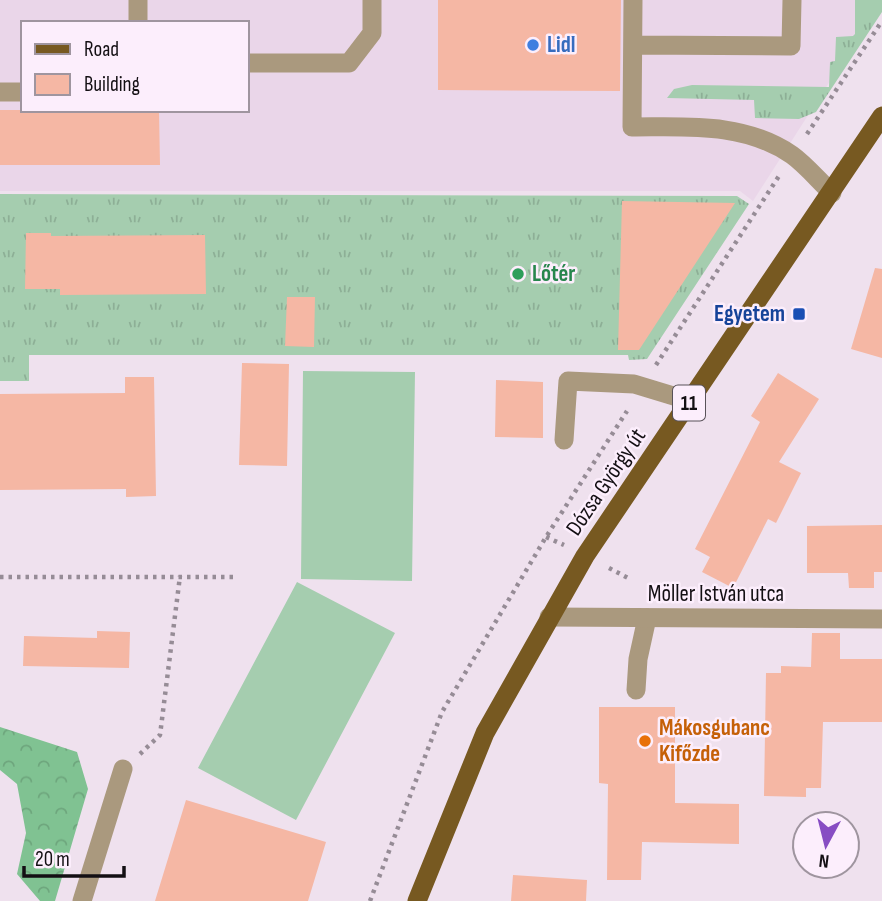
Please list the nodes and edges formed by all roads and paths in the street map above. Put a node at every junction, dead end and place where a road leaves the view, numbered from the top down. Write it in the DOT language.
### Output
graph roads {
  1 [pos="138,0"];
  2 [pos="372,0"];
  3 [pos="633,0"];
  4 [pos="792,0"];
  5 [pos="138,21"];
  6 [pos="882,21"];
  7 [pos="633,45"];
  8 [pos="248,63"];
  9 [pos="0,92"];
  10 [pos="21,92"];
  11 [pos="882,116"];
  12 [pos="792,156"];
  13 [pos="832,193"];
  14 [pos="642,386"];
  15 [pos="690,401"];
  16 [pos="564,440"];
  17 [pos="180,576"];
  18 [pos="0,577"];
  19 [pos="237,577"];
  20 [pos="549,617"];
  21 [pos="647,618"];
  22 [pos="882,619"];
  23 [pos="636,690"];
  24 [pos="123,769"];
  25 [pos="82,901"];
  26 [pos="370,901"];
  27 [pos="417,901"];
  1 -- 5 [label="street"];
  2 -- 8 [label="street"];
  3 -- 7 [label="street"];
  4 -- 7 [label="street"];
  6 -- 12 [label="path"];
  7 -- 12 [label="street"];
  9 -- 10 [label="street"];
  11 -- 13 [label="main road, Dózsa György út / 11"];
  12 -- 13 [label="street"];
  12 -- 14 [label="path"];
  13 -- 15 [label="main road, Dózsa György út / 11"];
  14 -- 15 [label="street"];
  14 -- 16 [label="street"];
  14 -- 26 [label="path"];
  15 -- 20 [label="main road, Dózsa György út / 11"];
  17 -- 18 [label="path"];
  17 -- 19 [label="path"];
  17 -- 24 [label="path"];
  20 -- 21 [label="street, Möller István utca"];
  20 -- 27 [label="main road, Dózsa György út / 11"];
  21 -- 22 [label="street, Möller István utca"];
  21 -- 23 [label="street"];
  24 -- 25 [label="street"];
}
